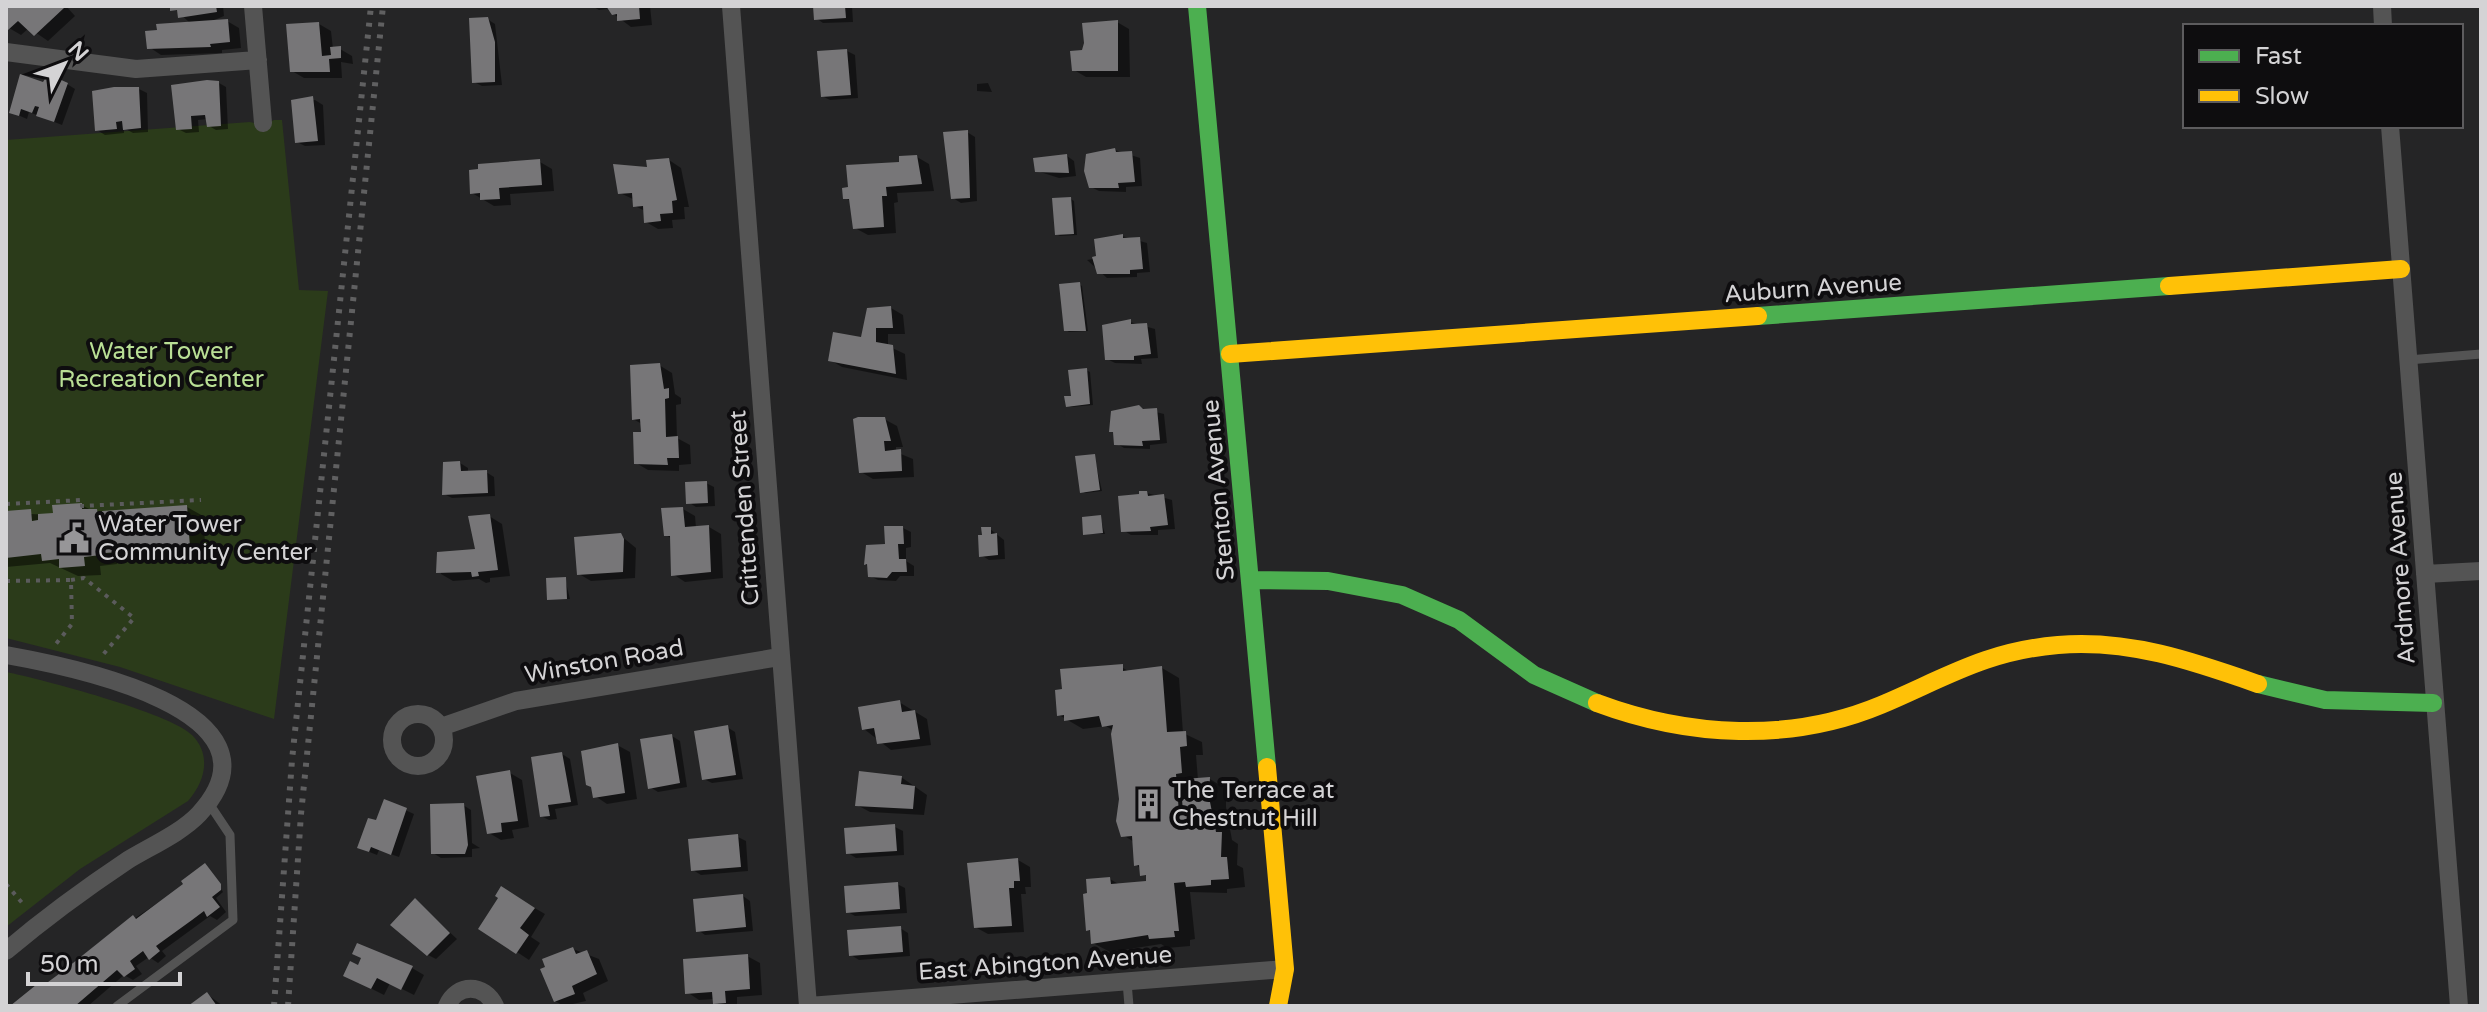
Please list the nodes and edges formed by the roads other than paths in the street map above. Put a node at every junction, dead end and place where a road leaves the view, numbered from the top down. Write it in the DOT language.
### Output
graph roads {
  1 [pos="253,6"];
  2 [pos="731,6"];
  3 [pos="1197,6"];
  4 [pos="6,52"];
  5 [pos="258,60"];
  6 [pos="263,123"];
  7 [pos="2390,128"];
  8 [pos="2401,269"];
  9 [pos="1230,354"];
  10 [pos="2481,354"];
  11 [pos="2408,360"];
  12 [pos="2481,571"];
  13 [pos="2425,574"];
  14 [pos="1250,580"];
  15 [pos="6,655"];
  16 [pos="779,657"];
  17 [pos="2433,703"];
  18 [pos="441,727"];
  19 [pos="208,802"];
  20 [pos="6,951"];
  21 [pos="1285,969"];
  22 [pos="1127,980"];
  23 [pos="117,1006"];
  24 [pos="447,1006"];
  25 [pos="495,1006"];
  26 [pos="808,1006"];
  27 [pos="1129,1006"];
  28 [pos="1278,1006"];
  29 [pos="1301,1006"];
  30 [pos="2459,1006"];
  1 -- 5 [label="street"];
  2 -- 16 [label="street, Crittenden Street"];
  3 -- 9 [label="street, Stenton Avenue"];
  4 -- 5 [label="street"];
  5 -- 6 [label="street"];
  7 -- 8 [label="street, Ardmore Avenue"];
  8 -- 9 [label="street, Auburn Avenue"];
  8 -- 11 [label="street, Ardmore Avenue"];
  9 -- 14 [label="street, Stenton Avenue"];
  10 -- 11 [label="lane"];
  11 -- 13 [label="street, Ardmore Avenue"];
  12 -- 13 [label="street"];
  13 -- 17 [label="street, Ardmore Avenue"];
  14 -- 17 [label="street"];
  14 -- 21 [label="street, Stenton Avenue"];
  15 -- 19 [label="street"];
  16 -- 18 [label="street, Winston Road"];
  16 -- 26 [label="street, Crittenden Street"];
  17 -- 30 [label="street, Ardmore Avenue"];
  19 -- 20 [label="street"];
  19 -- 23 [label="lane"];
  21 -- 22 [label="street, East Abington Avenue"];
  21 -- 28 [label="street, Stenton Avenue"];
  21 -- 29 [label="street, Stenton Avenue"];
  22 -- 26 [label="street, East Abington Avenue"];
  22 -- 27 [label="lane"];
  24 -- 25 [label="street"];
}
